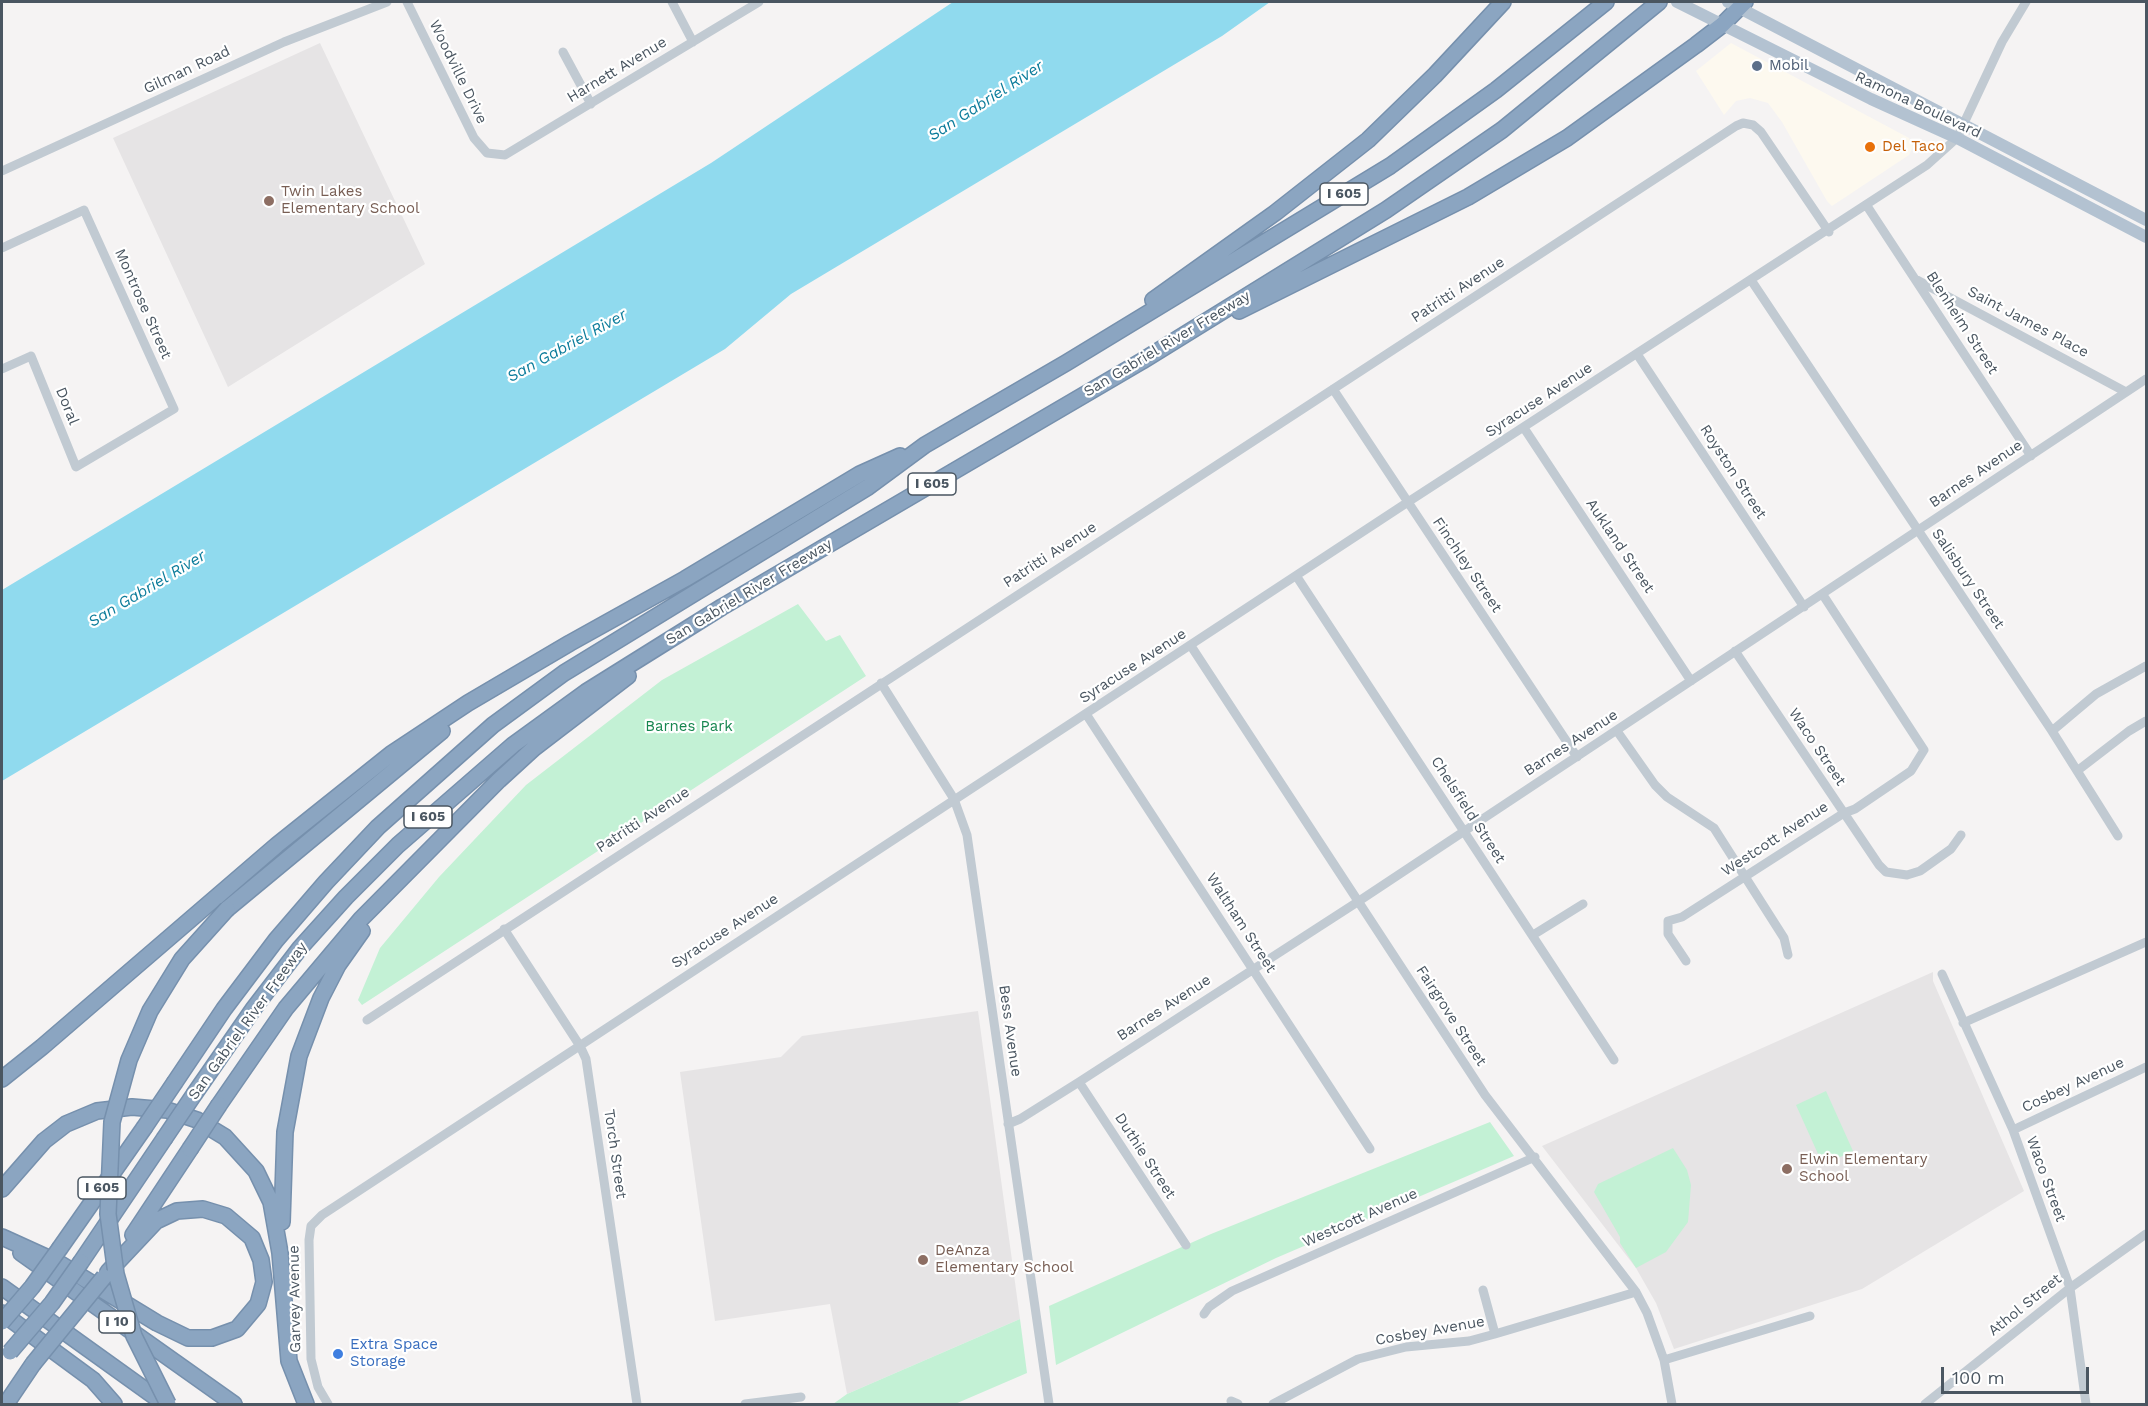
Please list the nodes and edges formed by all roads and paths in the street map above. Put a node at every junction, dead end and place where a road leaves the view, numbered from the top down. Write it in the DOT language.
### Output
graph roads {
  1 [pos="387,2"];
  2 [pos="407,2"];
  3 [pos="672,2"];
  4 [pos="759,2"];
  5 [pos="1503,2"];
  6 [pos="1606,2"];
  7 [pos="1659,2"];
  8 [pos="1677,2"];
  9 [pos="2026,2"];
  10 [pos="1738,4"];
  11 [pos="1722,25"];
  12 [pos="693,42"];
  13 [pos="563,52"];
  14 [pos="591,104"];
  15 [pos="1963,124"];
  16 [pos="1957,138"];
  17 [pos="488,153"];
  18 [pos="2,171"];
  19 [pos="1868,206"];
  20 [pos="2146,220"];
  21 [pos="1829,232"];
  22 [pos="2146,237"];
  23 [pos="2,248"];
  24 [pos="1915,279"];
  25 [pos="1752,280"];
  26 [pos="1637,354"];
  27 [pos="1142,361"];
  28 [pos="1066,363"];
  29 [pos="2,369"];
  30 [pos="2146,380"];
  31 [pos="1333,389"];
  32 [pos="2126,392"];
  33 [pos="1524,428"];
  34 [pos="926,445"];
  35 [pos="2031,456"];
  36 [pos="76,467"];
  37 [pos="1408,502"];
  38 [pos="1918,531"];
  39 [pos="1297,577"];
  40 [pos="1823,595"];
  41 [pos="722,607"];
  42 [pos="1804,607"];
  43 [pos="1191,646"];
  44 [pos="1735,651"];
  45 [pos="2146,666"];
  46 [pos="1691,681"];
  47 [pos="880,683"];
  48 [pos="504,684"];
  49 [pos="1086,714"];
  50 [pos="2146,722"];
  51 [pos="1617,731"];
  52 [pos="2052,731"];
  53 [pos="1577,757"];
  54 [pos="2077,771"];
  55 [pos="954,799"];
  56 [pos="1844,813"];
  57 [pos="1464,831"];
  58 [pos="1962,834"];
  59 [pos="2118,836"];
  60 [pos="1746,876"];
  61 [pos="400,880"];
  62 [pos="1359,902"];
  63 [pos="1583,904"];
  64 [pos="504,930"];
  65 [pos="1533,935"];
  66 [pos="2146,942"];
  67 [pos="1788,955"];
  68 [pos="1686,961"];
  69 [pos="1252,969"];
  70 [pos="1942,974"];
  71 [pos="366,1020"];
  72 [pos="1963,1023"];
  73 [pos="580,1046"];
  74 [pos="1614,1060"];
  75 [pos="2146,1067"];
  76 [pos="2,1079"];
  77 [pos="1079,1083"];
  78 [pos="1008,1124"];
  79 [pos="2013,1130"];
  80 [pos="1370,1149"];
  81 [pos="1535,1157"];
  82 [pos="2,1189"];
  83 [pos="311,1226"];
  84 [pos="2146,1234"];
  85 [pos="2,1238"];
  86 [pos="1186,1245"];
  87 [pos="280,1252"];
  88 [pos="104,1277"];
  89 [pos="2,1287"];
  90 [pos="2070,1288"];
  91 [pos="1483,1290"];
  92 [pos="1636,1292"];
  93 [pos="2,1313"];
  94 [pos="1204,1314"];
  95 [pos="1810,1316"];
  96 [pos="2,1322"];
  97 [pos="1495,1334"];
  98 [pos="6,1356"];
  99 [pos="1664,1359"];
  100 [pos="33,1364"];
  101 [pos="2,1396"];
  102 [pos="801,1397"];
  103 [pos="6,1404"];
  104 [pos="114,1404"];
  105 [pos="166,1404"];
  106 [pos="234,1404"];
  107 [pos="306,1404"];
  108 [pos="328,1404"];
  109 [pos="637,1404"];
  110 [pos="745,1404"];
  111 [pos="1049,1404"];
  112 [pos="1273,1404"];
  113 [pos="1672,1404"];
  114 [pos="1925,1404"];
  115 [pos="2086,1404"];
  1 -- 18 [label="street, Gilman Road"];
  2 -- 17 [label="street, Woodville Drive"];
  3 -- 12 [label="street"];
  4 -- 12 [label="street, Harnett Avenue"];
  5 -- 28 [label="highway"];
  6 -- 28 [label="highway, San Gabriel River Freeway / I 605"];
  7 -- 27 [label="highway, San Gabriel River Freeway / I 605"];
  8 -- 11 [label="main road, Ramona Boulevard"];
  9 -- 15 [label="street, Syracuse Avenue"];
  10 -- 11 [label="highway"];
  10 -- 15 [label="main road, Ramona Boulevard"];
  11 -- 16 [label="main road, Ramona Boulevard"];
  11 -- 27 [label="highway"];
  12 -- 14 [label="street, Harnett Avenue"];
  13 -- 14 [label="street"];
  14 -- 17 [label="street, Harnett Avenue"];
  15 -- 16 [label="street, Syracuse Avenue"];
  15 -- 20 [label="main road, Ramona Boulevard"];
  16 -- 19 [label="street, Syracuse Avenue"];
  16 -- 22 [label="main road, Ramona Boulevard"];
  19 -- 21 [label="street, Syracuse Avenue"];
  19 -- 24 [label="street, Blenheim Street"];
  21 -- 25 [label="street, Syracuse Avenue"];
  21 -- 31 [label="street, Patritti Avenue"];
  23 -- 36 [label="street, Montrose Street"];
  24 -- 32 [label="street, Saint James Place"];
  24 -- 35 [label="street, Blenheim Street"];
  25 -- 26 [label="street, Syracuse Avenue"];
  25 -- 38 [label="street, Salisbury Street"];
  26 -- 33 [label="street, Syracuse Avenue"];
  26 -- 42 [label="street, Royston Street"];
  27 -- 41 [label="highway, San Gabriel River Freeway / I 605"];
  28 -- 34 [label="highway, San Gabriel River Freeway / I 605"];
  29 -- 36 [label="street, Doral"];
  30 -- 32 [label="street, Barnes Avenue"];
  31 -- 37 [label="street, Finchley Street"];
  31 -- 47 [label="street, Patritti Avenue"];
  32 -- 35 [label="street, Barnes Avenue"];
  33 -- 37 [label="street, Syracuse Avenue"];
  33 -- 46 [label="street, Aukland Street"];
  34 -- 48 [label="highway"];
  34 -- 96 [label="highway, San Gabriel River Freeway / I 605, bridge"];
  35 -- 38 [label="street, Barnes Avenue"];
  37 -- 39 [label="street, Syracuse Avenue"];
  37 -- 53 [label="street, Finchley Street"];
  38 -- 40 [label="street, Barnes Avenue"];
  38 -- 52 [label="street, Salisbury Street"];
  39 -- 43 [label="street, Syracuse Avenue"];
  39 -- 57 [label="street, Chelsfield Street"];
  40 -- 42 [label="street, Barnes Avenue"];
  40 -- 56 [label="street, Westcott Avenue"];
  41 -- 61 [label="highway"];
  41 -- 98 [label="highway, San Gabriel River Freeway / I 605, bridge"];
  42 -- 44 [label="street, Barnes Avenue"];
  43 -- 49 [label="street, Syracuse Avenue"];
  43 -- 62 [label="street, Fairgrove Street"];
  44 -- 46 [label="street, Barnes Avenue"];
  44 -- 56 [label="street, Waco Street"];
  45 -- 52 [label="street"];
  46 -- 51 [label="street, Barnes Avenue"];
  47 -- 55 [label="street, Bess Avenue"];
  47 -- 64 [label="street, Patritti Avenue"];
  48 -- 76 [label="highway"];
  48 -- 105 [label="highway, bridge"];
  49 -- 55 [label="street, Syracuse Avenue"];
  49 -- 69 [label="street, Waltham Street"];
  50 -- 54 [label="street"];
  51 -- 53 [label="street, Barnes Avenue"];
  51 -- 60 [label="street"];
  52 -- 54 [label="street, Salisbury Street"];
  53 -- 57 [label="street, Barnes Avenue"];
  54 -- 59 [label="street, Salisbury Street"];
  55 -- 73 [label="street, Syracuse Avenue"];
  55 -- 78 [label="street, Bess Avenue"];
  56 -- 58 [label="street, Waco Street"];
  56 -- 60 [label="street, Westcott Avenue"];
  57 -- 62 [label="street, Barnes Avenue"];
  57 -- 65 [label="street, Chelsfield Street"];
  60 -- 67 [label="street"];
  60 -- 68 [label="street, Westcott Avenue"];
  61 -- 87 [label="highway"];
  61 -- 88 [label="highway, bridge"];
  62 -- 69 [label="street, Barnes Avenue"];
  62 -- 81 [label="street, Fairgrove Street"];
  63 -- 65 [label="street"];
  64 -- 71 [label="street, Patritti Avenue"];
  64 -- 73 [label="street, Torch Street"];
  65 -- 74 [label="street, Chelsfield Street"];
  66 -- 72 [label="street"];
  69 -- 77 [label="street, Barnes Avenue"];
  69 -- 80 [label="street, Waltham Street"];
  70 -- 72 [label="street, Waco Street"];
  72 -- 79 [label="street, Waco Street"];
  73 -- 83 [label="street, Syracuse Avenue"];
  73 -- 109 [label="street, Torch Street"];
  75 -- 79 [label="street, Cosbey Avenue"];
  77 -- 78 [label="street, Barnes Avenue"];
  77 -- 86 [label="street, Duthie Street"];
  78 -- 111 [label="street, Bess Avenue"];
  79 -- 90 [label="street, Waco Street"];
  81 -- 92 [label="street, Fairgrove Street"];
  81 -- 94 [label="street, Westcott Avenue"];
  82 -- 87 [label="highway"];
  83 -- 108 [label="street, Garvey Avenue"];
  84 -- 90 [label="street, Athol Street"];
  85 -- 88 [label="highway"];
  85 -- 106 [label="highway, I 10"];
  87 -- 107 [label="highway"];
  88 -- 100 [label="highway, bridge"];
  89 -- 105 [label="highway, I 10"];
  90 -- 114 [label="street, Athol Street"];
  90 -- 115 [label="street, Waco Street"];
  91 -- 97 [label="street, Cosbey Avenue"];
  92 -- 97 [label="street, Cosbey Avenue"];
  92 -- 99 [label="street, Fairgrove Street"];
  93 -- 104 [label="highway"];
  95 -- 99 [label="street"];
  97 -- 112 [label="street, Cosbey Avenue"];
  99 -- 113 [label="street, Fairgrove Street"];
  100 -- 101 [label="highway"];
  100 -- 103 [label="highway"];
  102 -- 110 [label="street"];
}
